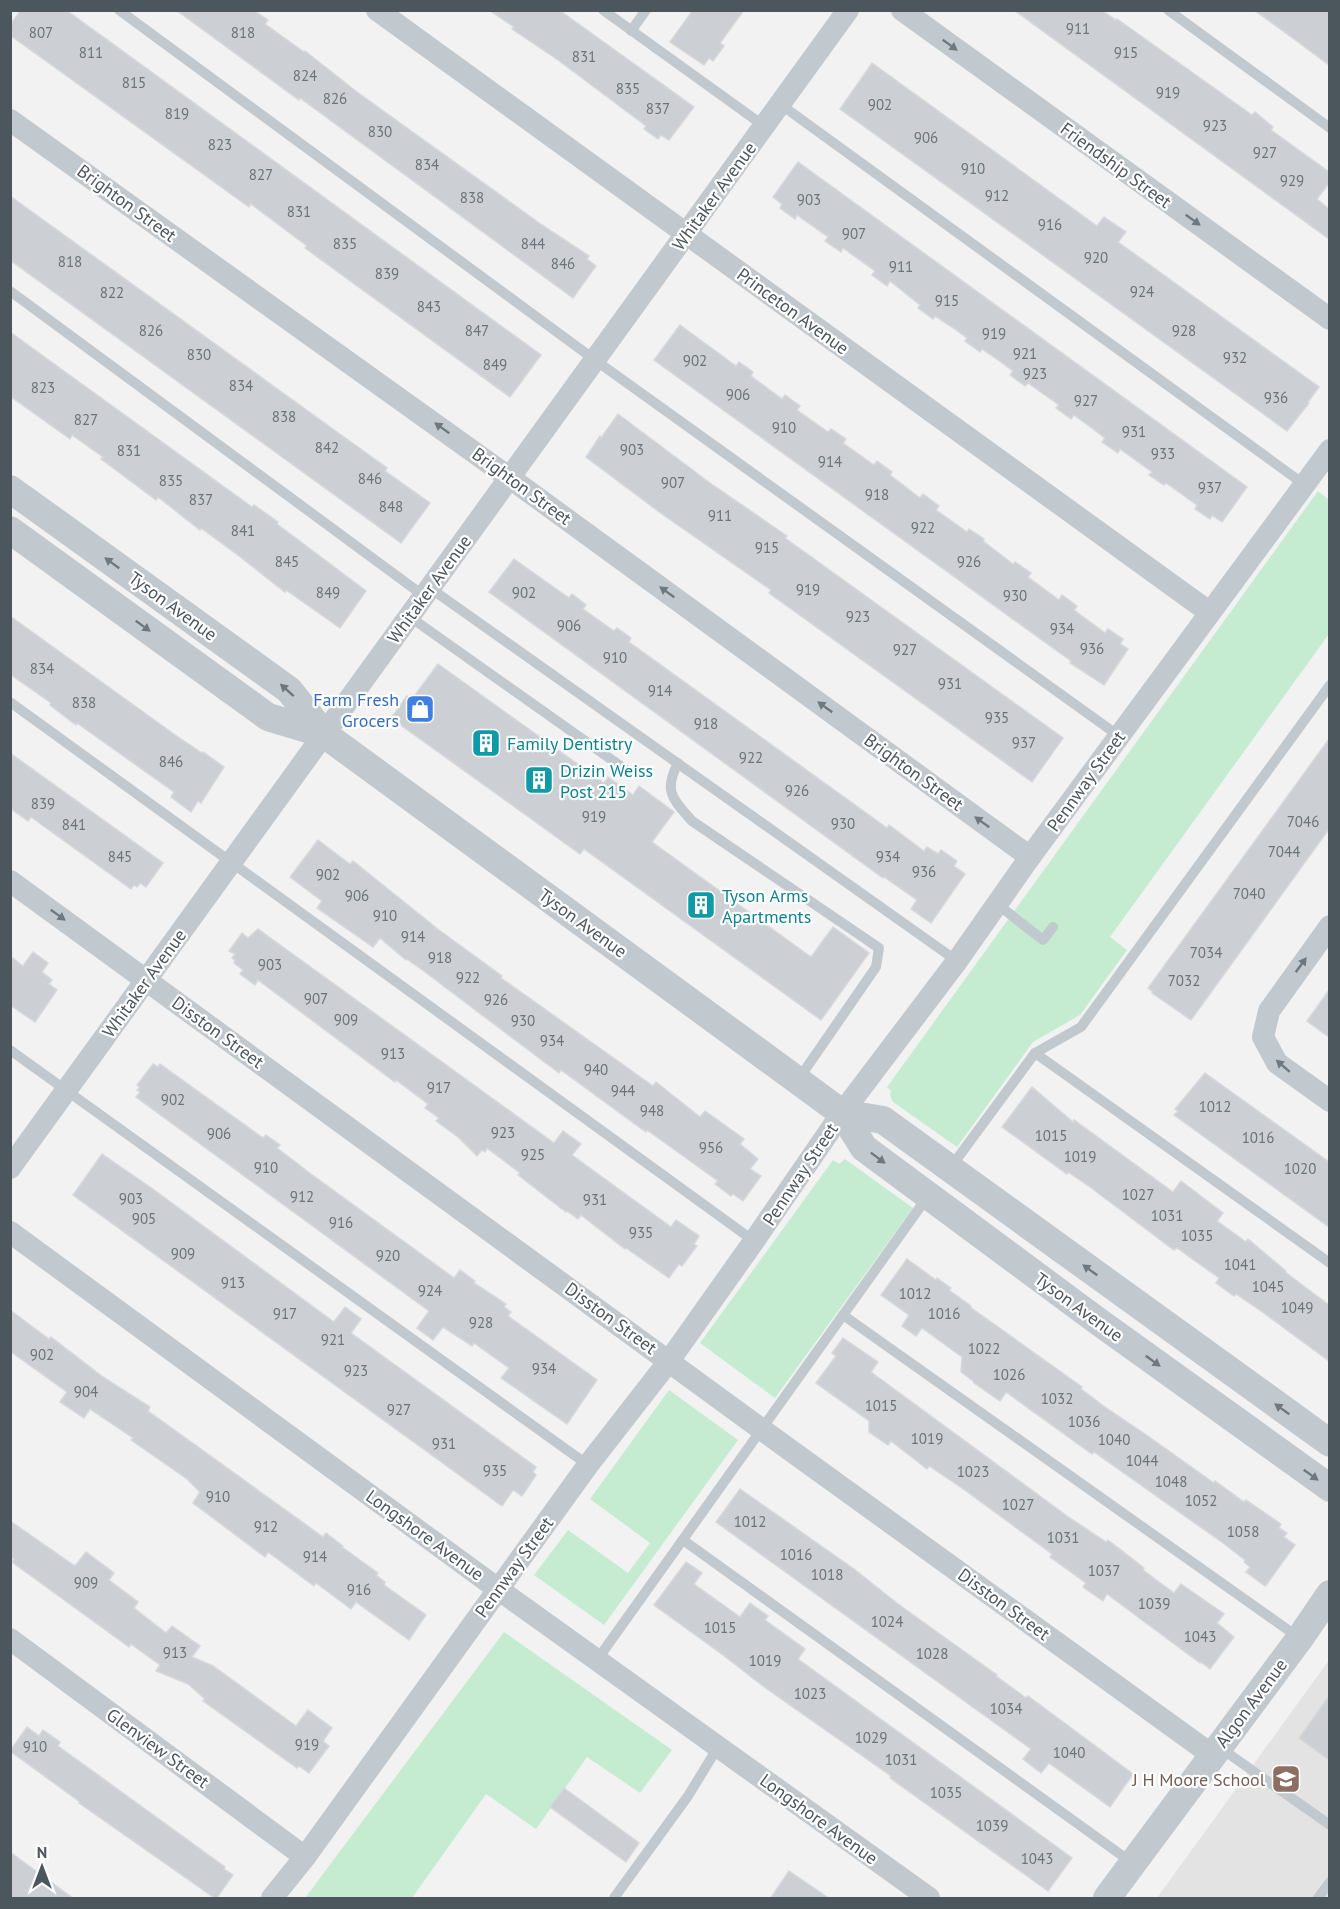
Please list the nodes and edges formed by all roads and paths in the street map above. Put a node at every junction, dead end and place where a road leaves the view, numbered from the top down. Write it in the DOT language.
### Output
graph roads {
  1 [pos="119,10"];
  2 [pos="377,10"];
  3 [pos="603,10"];
  4 [pos="646,10"];
  5 [pos="848,10"];
  6 [pos="902,10"];
  7 [pos="1168,10"];
  8 [pos="631,31"];
  9 [pos="780,104"];
  10 [pos="10,120"];
  11 [pos="764,126"];
  12 [pos="1329,128"];
  13 [pos="686,234"];
  14 [pos="10,291"];
  15 [pos="1329,319"];
  16 [pos="595,360"];
  17 [pos="1329,450"];
  18 [pos="510,478"];
  19 [pos="1305,485"];
  20 [pos="13,497"];
  21 [pos="10,530"];
  22 [pos="427,592"];
  23 [pos="1209,612"];
  24 [pos="410,616"];
  25 [pos="1329,685"];
  26 [pos="10,702"];
  27 [pos="324,734"];
  28 [pos="1119,736"];
  29 [pos="678,763"];
  30 [pos="628,772"];
  31 [pos="1030,857"];
  32 [pos="232,862"];
  33 [pos="10,881"];
  34 [pos="997,904"];
  35 [pos="1053,927"];
  36 [pos="1327,933"];
  37 [pos="957,961"];
  38 [pos="147,980"];
  39 [pos="10,1050"];
  40 [pos="1035,1053"];
  41 [pos="797,1080"];
  42 [pos="66,1091"];
  43 [pos="1329,1101"];
  44 [pos="842,1113"];
  45 [pos="10,1168"];
  46 [pos="950,1169"];
  47 [pos="928,1196"];
  48 [pos="10,1232"];
  49 [pos="754,1241"];
  50 [pos="1329,1263"];
  51 [pos="1120,1292"];
  52 [pos="843,1315"];
  53 [pos="1099,1322"];
  54 [pos="669,1361"];
  55 [pos="761,1429"];
  56 [pos="1329,1443"];
  57 [pos="588,1465"];
  58 [pos="1329,1488"];
  59 [pos="683,1540"];
  60 [pos="498,1589"];
  61 [pos="1329,1594"];
  62 [pos="1300,1638"];
  63 [pos="10,1639"];
  64 [pos="597,1660"];
  65 [pos="718,1747"];
  66 [pos="1216,1751"];
  67 [pos="1329,1825"];
  68 [pos="305,1857"];
  69 [pos="1133,1863"];
  70 [pos="1329,1882"];
  71 [pos="272,1899"];
  72 [pos="614,1899"];
  73 [pos="929,1899"];
  74 [pos="1107,1899"];
  75 [pos="1318,1899"];
  1 -- 16 [label="lane"];
  2 -- 13 [label="street, Princeton Avenue"];
  3 -- 8 [label="lane"];
  4 -- 8 [label="lane"];
  5 -- 9 [label="street, Whitaker Avenue"];
  6 -- 15 [label="street, Friendship Street, one-way"];
  7 -- 12 [label="lane"];
  8 -- 11 [label="lane"];
  9 -- 11 [label="street, Whitaker Avenue"];
  9 -- 19 [label="lane"];
  18 -- 10 [label="street, Brighton Street, one-way"];
  11 -- 13 [label="street, Whitaker Avenue"];
  13 -- 16 [label="street, Whitaker Avenue"];
  13 -- 23 [label="street, Princeton Avenue"];
  14 -- 22 [label="lane"];
  16 -- 18 [label="street, Whitaker Avenue"];
  16 -- 28 [label="lane"];
  17 -- 19 [label="street, Pennway Street"];
  18 -- 22 [label="street, Whitaker Avenue"];
  31 -- 18 [label="street, Brighton Street, one-way"];
  19 -- 23 [label="street, Pennway Street"];
  27 -- 20 [label="street, Tyson Avenue, one-way"];
  21 -- 27 [label="street, Tyson Avenue, one-way"];
  22 -- 24 [label="street, Whitaker Avenue"];
  22 -- 29 [label="lane"];
  23 -- 28 [label="street, Pennway Street"];
  24 -- 27 [label="street, Whitaker Avenue"];
  24 -- 30 [label="lane"];
  25 -- 40 [label="lane"];
  26 -- 32 [label="lane"];
  27 -- 32 [label="street, Whitaker Avenue"];
  27 -- 41 [label="street, Tyson Avenue"];
  28 -- 31 [label="street, Pennway Street"];
  29 -- 37 [label="lane"];
  29 -- 41 [label="lane"];
  31 -- 34 [label="street, Pennway Street"];
  32 -- 38 [label="street, Whitaker Avenue"];
  32 -- 49 [label="lane"];
  33 -- 38 [label="street, Disston Street, one-way"];
  34 -- 35 [label="lane"];
  34 -- 37 [label="street, Pennway Street"];
  43 -- 36 [label="street, one-way"];
  37 -- 44 [label="street, Pennway Street"];
  38 -- 42 [label="street, Whitaker Avenue"];
  38 -- 54 [label="street, Disston Street"];
  39 -- 42 [label="lane"];
  40 -- 46 [label="lane"];
  40 -- 50 [label="lane"];
  41 -- 44 [label="street, Tyson Avenue"];
  42 -- 45 [label="street, Whitaker Avenue"];
  42 -- 57 [label="lane"];
  44 -- 46 [label="street, Tyson Avenue"];
  44 -- 47 [label="street, Tyson Avenue, one-way"];
  44 -- 49 [label="street, Pennway Street"];
  51 -- 46 [label="street, Tyson Avenue, one-way"];
  47 -- 52 [label="lane"];
  47 -- 53 [label="street, Tyson Avenue"];
  48 -- 60 [label="street, Longshore Avenue"];
  49 -- 54 [label="street, Pennway Street"];
  51 -- 53 [label="street"];
  56 -- 51 [label="street, Tyson Avenue, one-way"];
  52 -- 55 [label="lane"];
  52 -- 62 [label="lane"];
  53 -- 58 [label="street, Tyson Avenue, one-way"];
  54 -- 55 [label="street, Disston Street"];
  54 -- 57 [label="street, Pennway Street"];
  55 -- 59 [label="lane"];
  55 -- 66 [label="street, Disston Street"];
  57 -- 60 [label="street, Pennway Street"];
  59 -- 64 [label="lane"];
  59 -- 69 [label="lane"];
  60 -- 64 [label="street, Longshore Avenue"];
  60 -- 68 [label="street, Pennway Street"];
  61 -- 62 [label="street, Algon Avenue"];
  62 -- 66 [label="street, Algon Avenue"];
  63 -- 68 [label="street, Glenview Street"];
  64 -- 65 [label="street, Longshore Avenue"];
  65 -- 72 [label="lane"];
  65 -- 73 [label="street, Longshore Avenue"];
  66 -- 67 [label="lane"];
  66 -- 69 [label="street, Algon Avenue"];
  68 -- 71 [label="street, Pennway Street"];
  69 -- 74 [label="street, Algon Avenue"];
  70 -- 75 [label="lane"];
}
